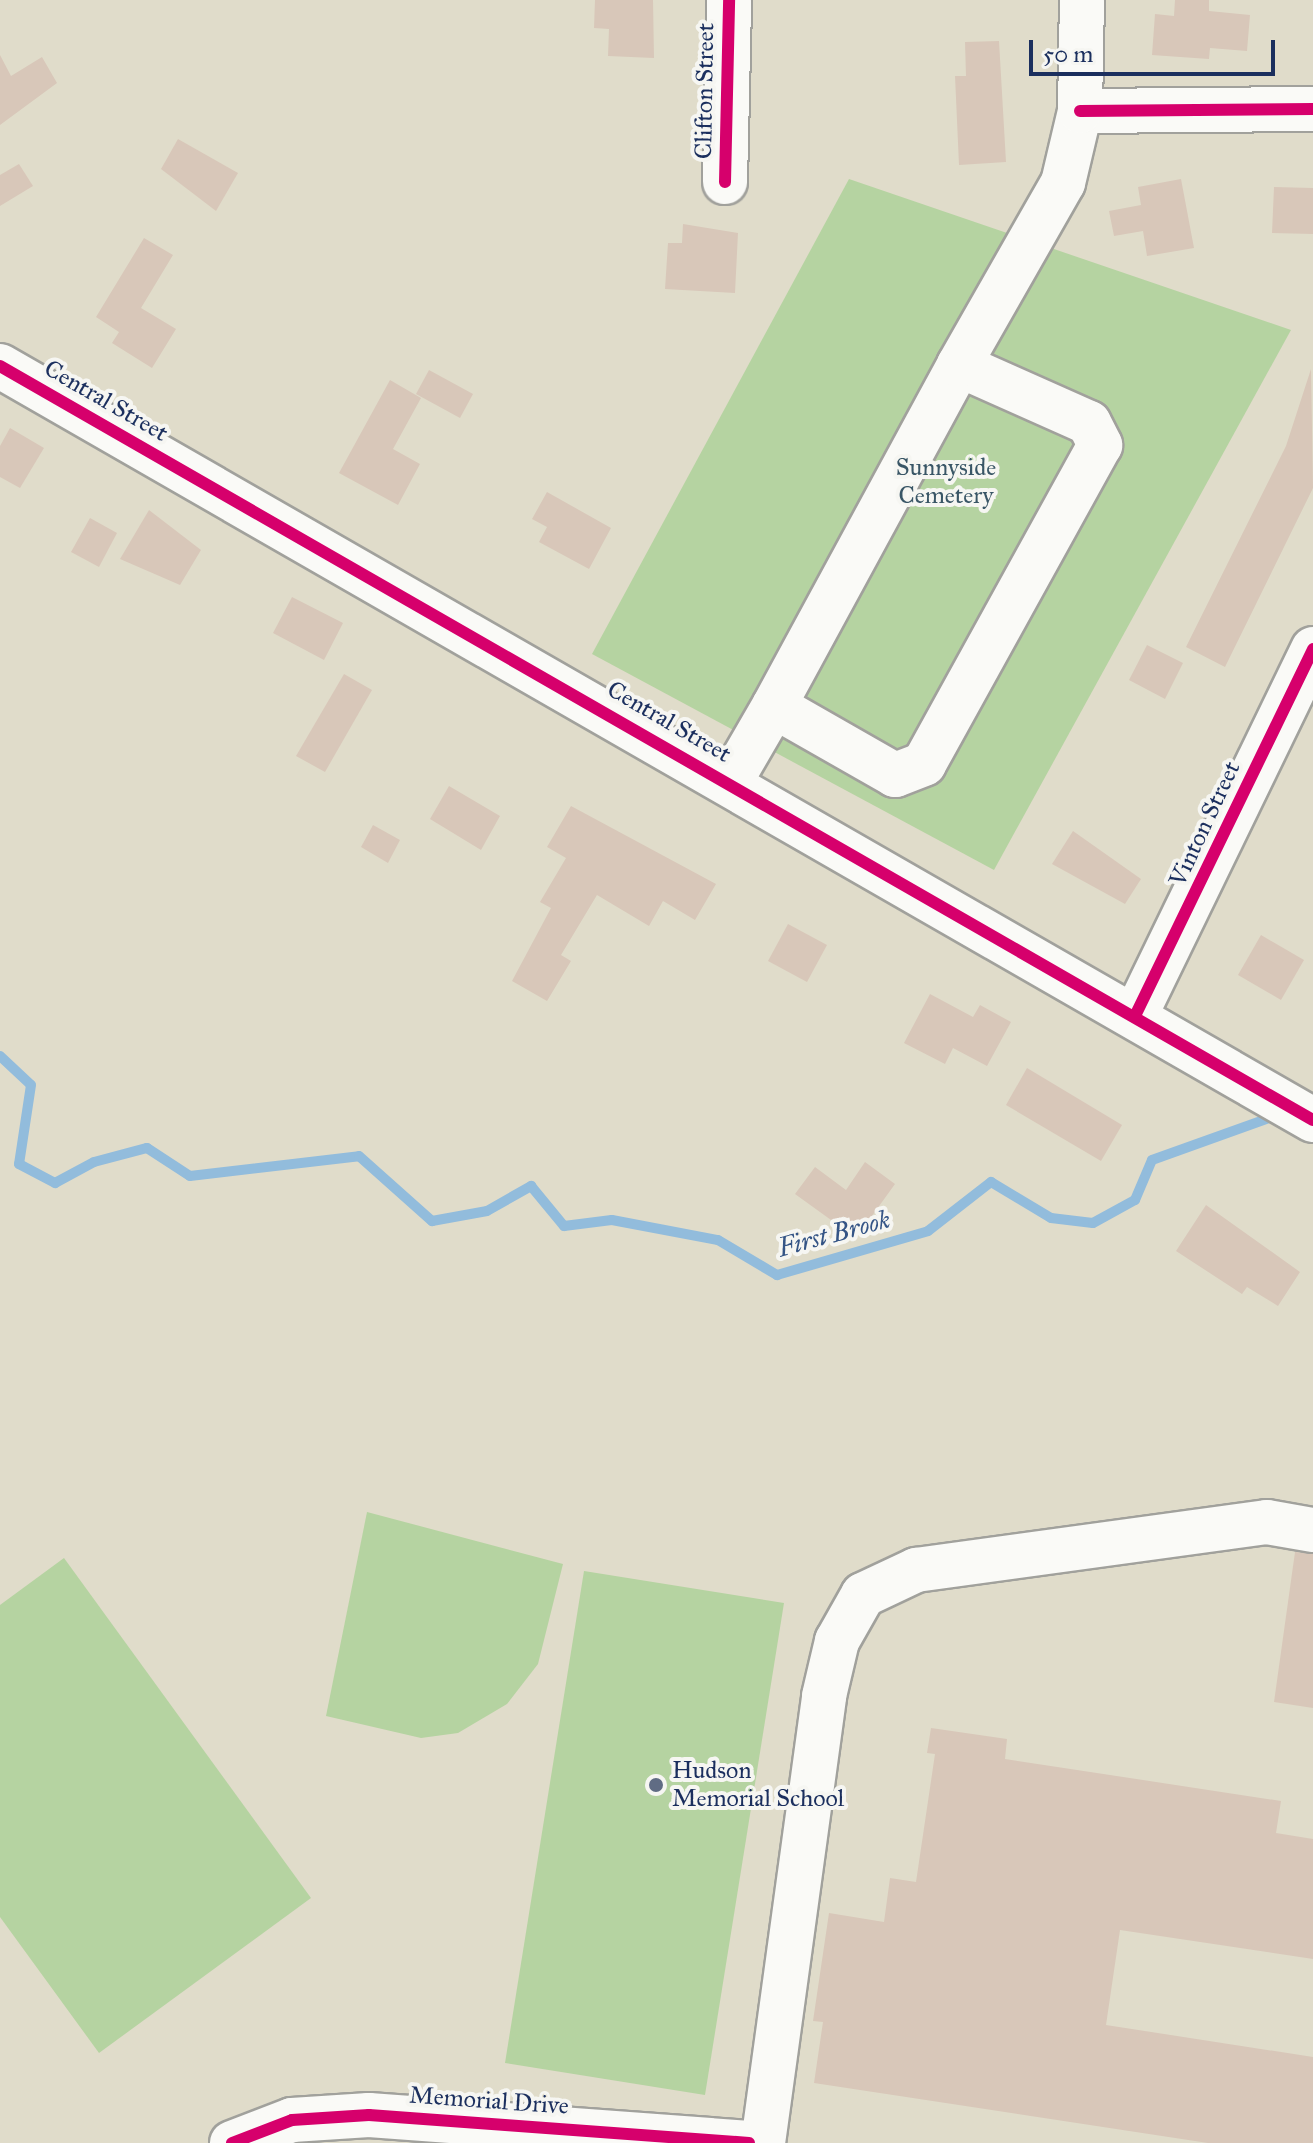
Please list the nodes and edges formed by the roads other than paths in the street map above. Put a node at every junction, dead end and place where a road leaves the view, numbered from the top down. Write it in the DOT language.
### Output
graph roads {
  1 [pos="729,0"];
  2 [pos="1082,0"];
  3 [pos="1313,109"];
  4 [pos="1080,111"];
  5 [pos="725,182"];
  6 [pos="959,365"];
  7 [pos="0,366"];
  8 [pos="1309,666"];
  9 [pos="774,706"];
  10 [pos="730,782"];
  11 [pos="1135,1016"];
  12 [pos="1313,1120"];
  13 [pos="1313,1530"];
  14 [pos="232,2143"];
  15 [pos="749,2143"];
  16 [pos="763,2143"];
  1 -- 5 [label="street, Clifton Street"];
  2 -- 4 [label="street"];
  3 -- 4 [label="street"];
  4 -- 6 [label="street"];
  6 -- 9 [label="street"];
  6 -- 9 [label="street"];
  7 -- 10 [label="street, Central Street"];
  8 -- 11 [label="street, Vinton Street"];
  9 -- 10 [label="street"];
  10 -- 11 [label="street, Central Street"];
  11 -- 12 [label="street, Central Street"];
  13 -- 16 [label="street"];
  14 -- 15 [label="street, Memorial Drive"];
}
